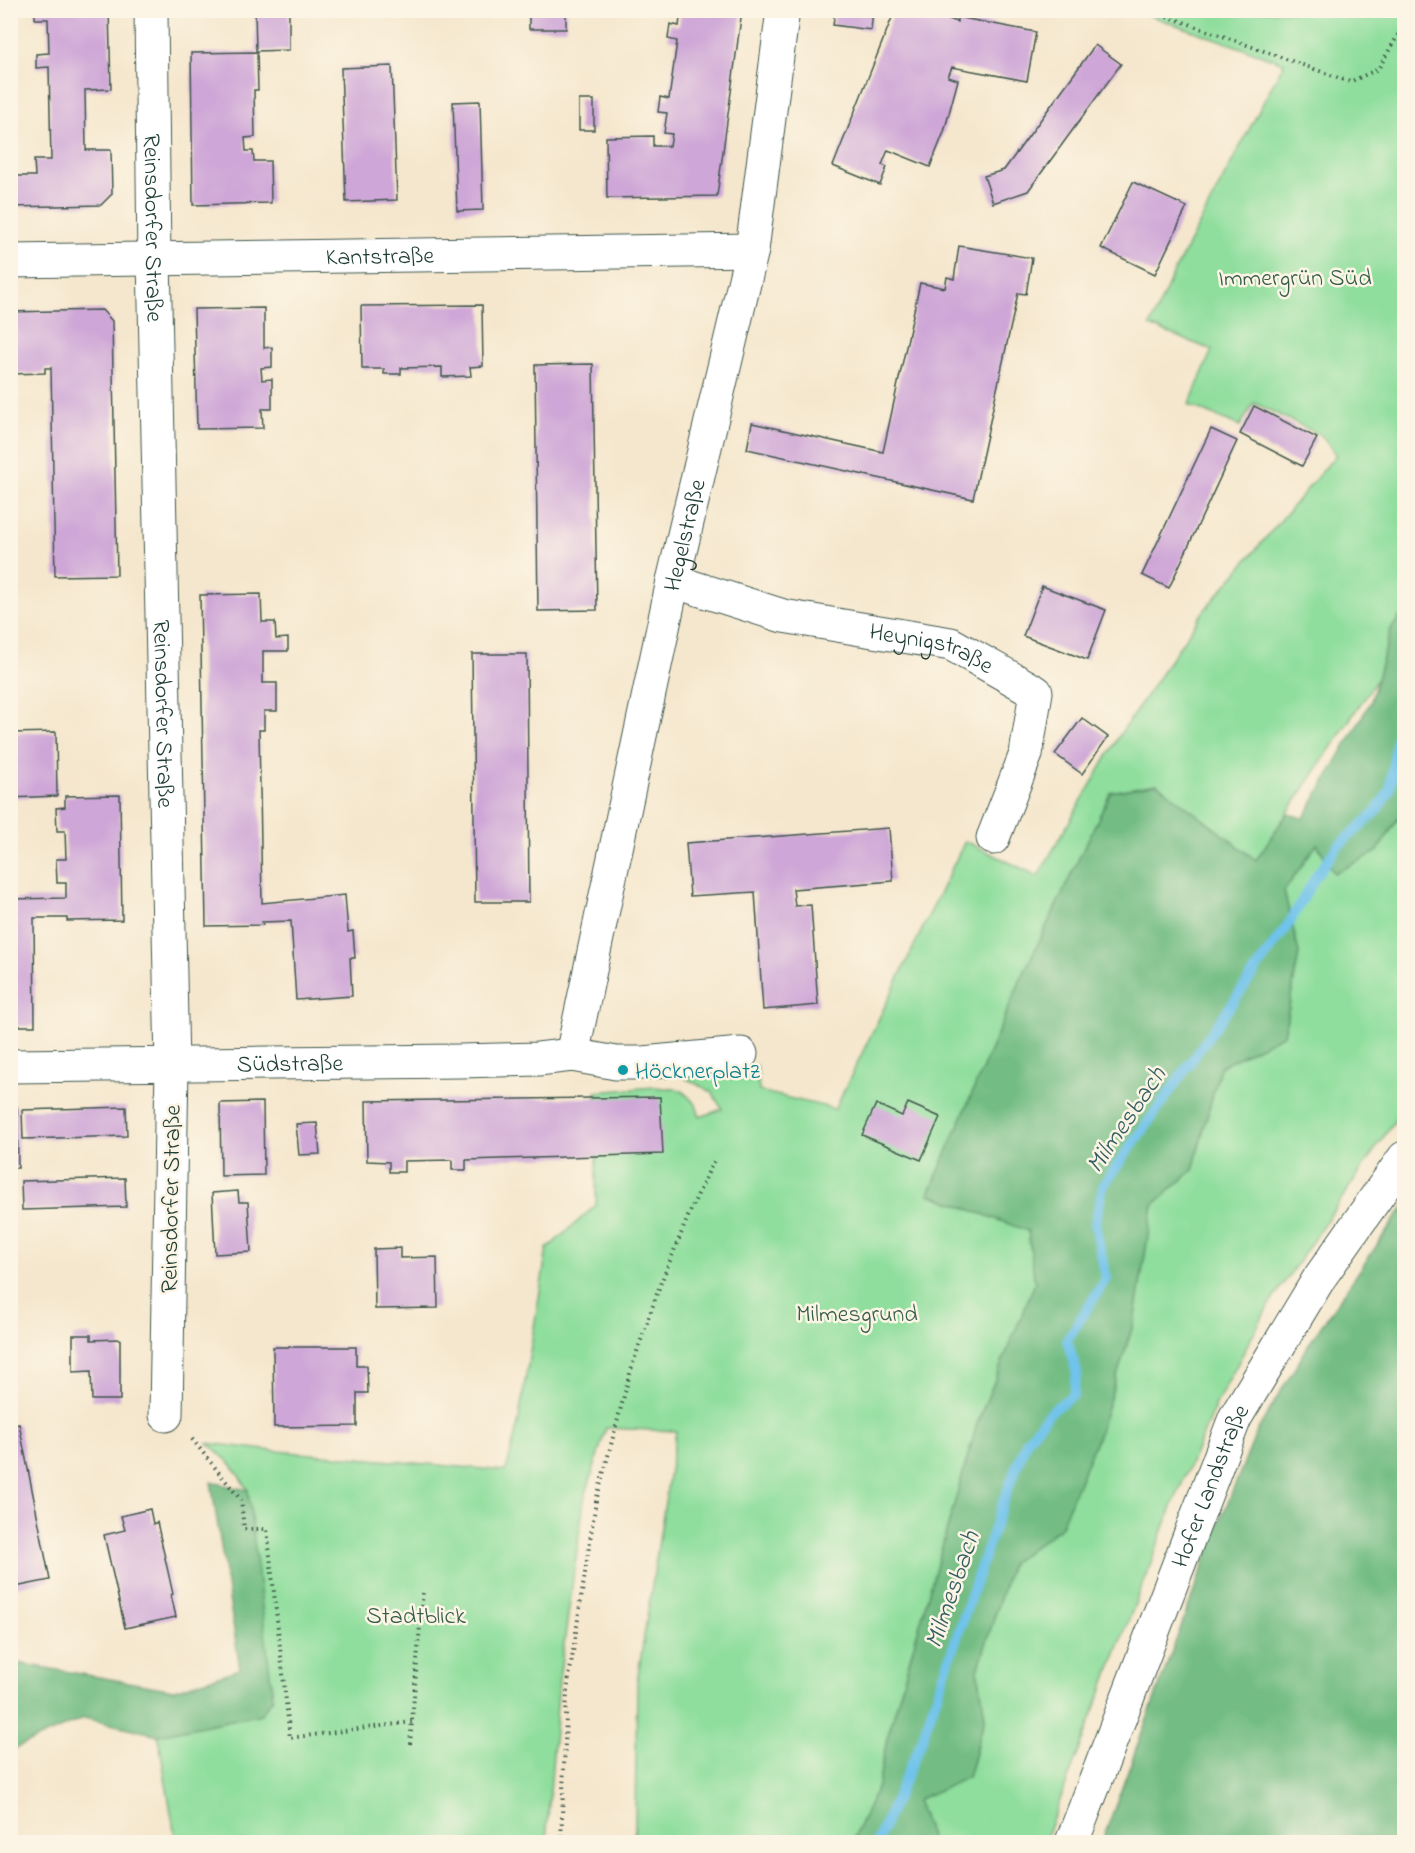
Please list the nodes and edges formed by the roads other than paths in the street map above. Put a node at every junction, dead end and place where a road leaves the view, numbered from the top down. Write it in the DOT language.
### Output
graph roads {
  1 [pos="151,10"];
  2 [pos="783,10"];
  3 [pos="752,250"];
  4 [pos="154,259"];
  5 [pos="10,261"];
  6 [pos="673,581"];
  7 [pos="993,838"];
  8 [pos="741,1054"];
  9 [pos="572,1055"];
  10 [pos="171,1065"];
  11 [pos="10,1066"];
  12 [pos="1404,1158"];
  13 [pos="166,1415"];
  14 [pos="1072,1842"];
  1 -- 4 [label="street, Reinsdorfer Straße"];
  2 -- 3 [label="street, Hegelstraße"];
  3 -- 4 [label="street, Kantstraße"];
  3 -- 6 [label="street, Hegelstraße"];
  4 -- 5 [label="street, Kantstraße"];
  4 -- 10 [label="street, Reinsdorfer Straße"];
  6 -- 7 [label="street, Heynigstraße"];
  6 -- 9 [label="street, Hegelstraße"];
  8 -- 9 [label="street"];
  9 -- 10 [label="street, Südstraße"];
  10 -- 11 [label="street, Südstraße"];
  10 -- 13 [label="street, Reinsdorfer Straße"];
  12 -- 14 [label="street, Hofer Landstraße"];
}
